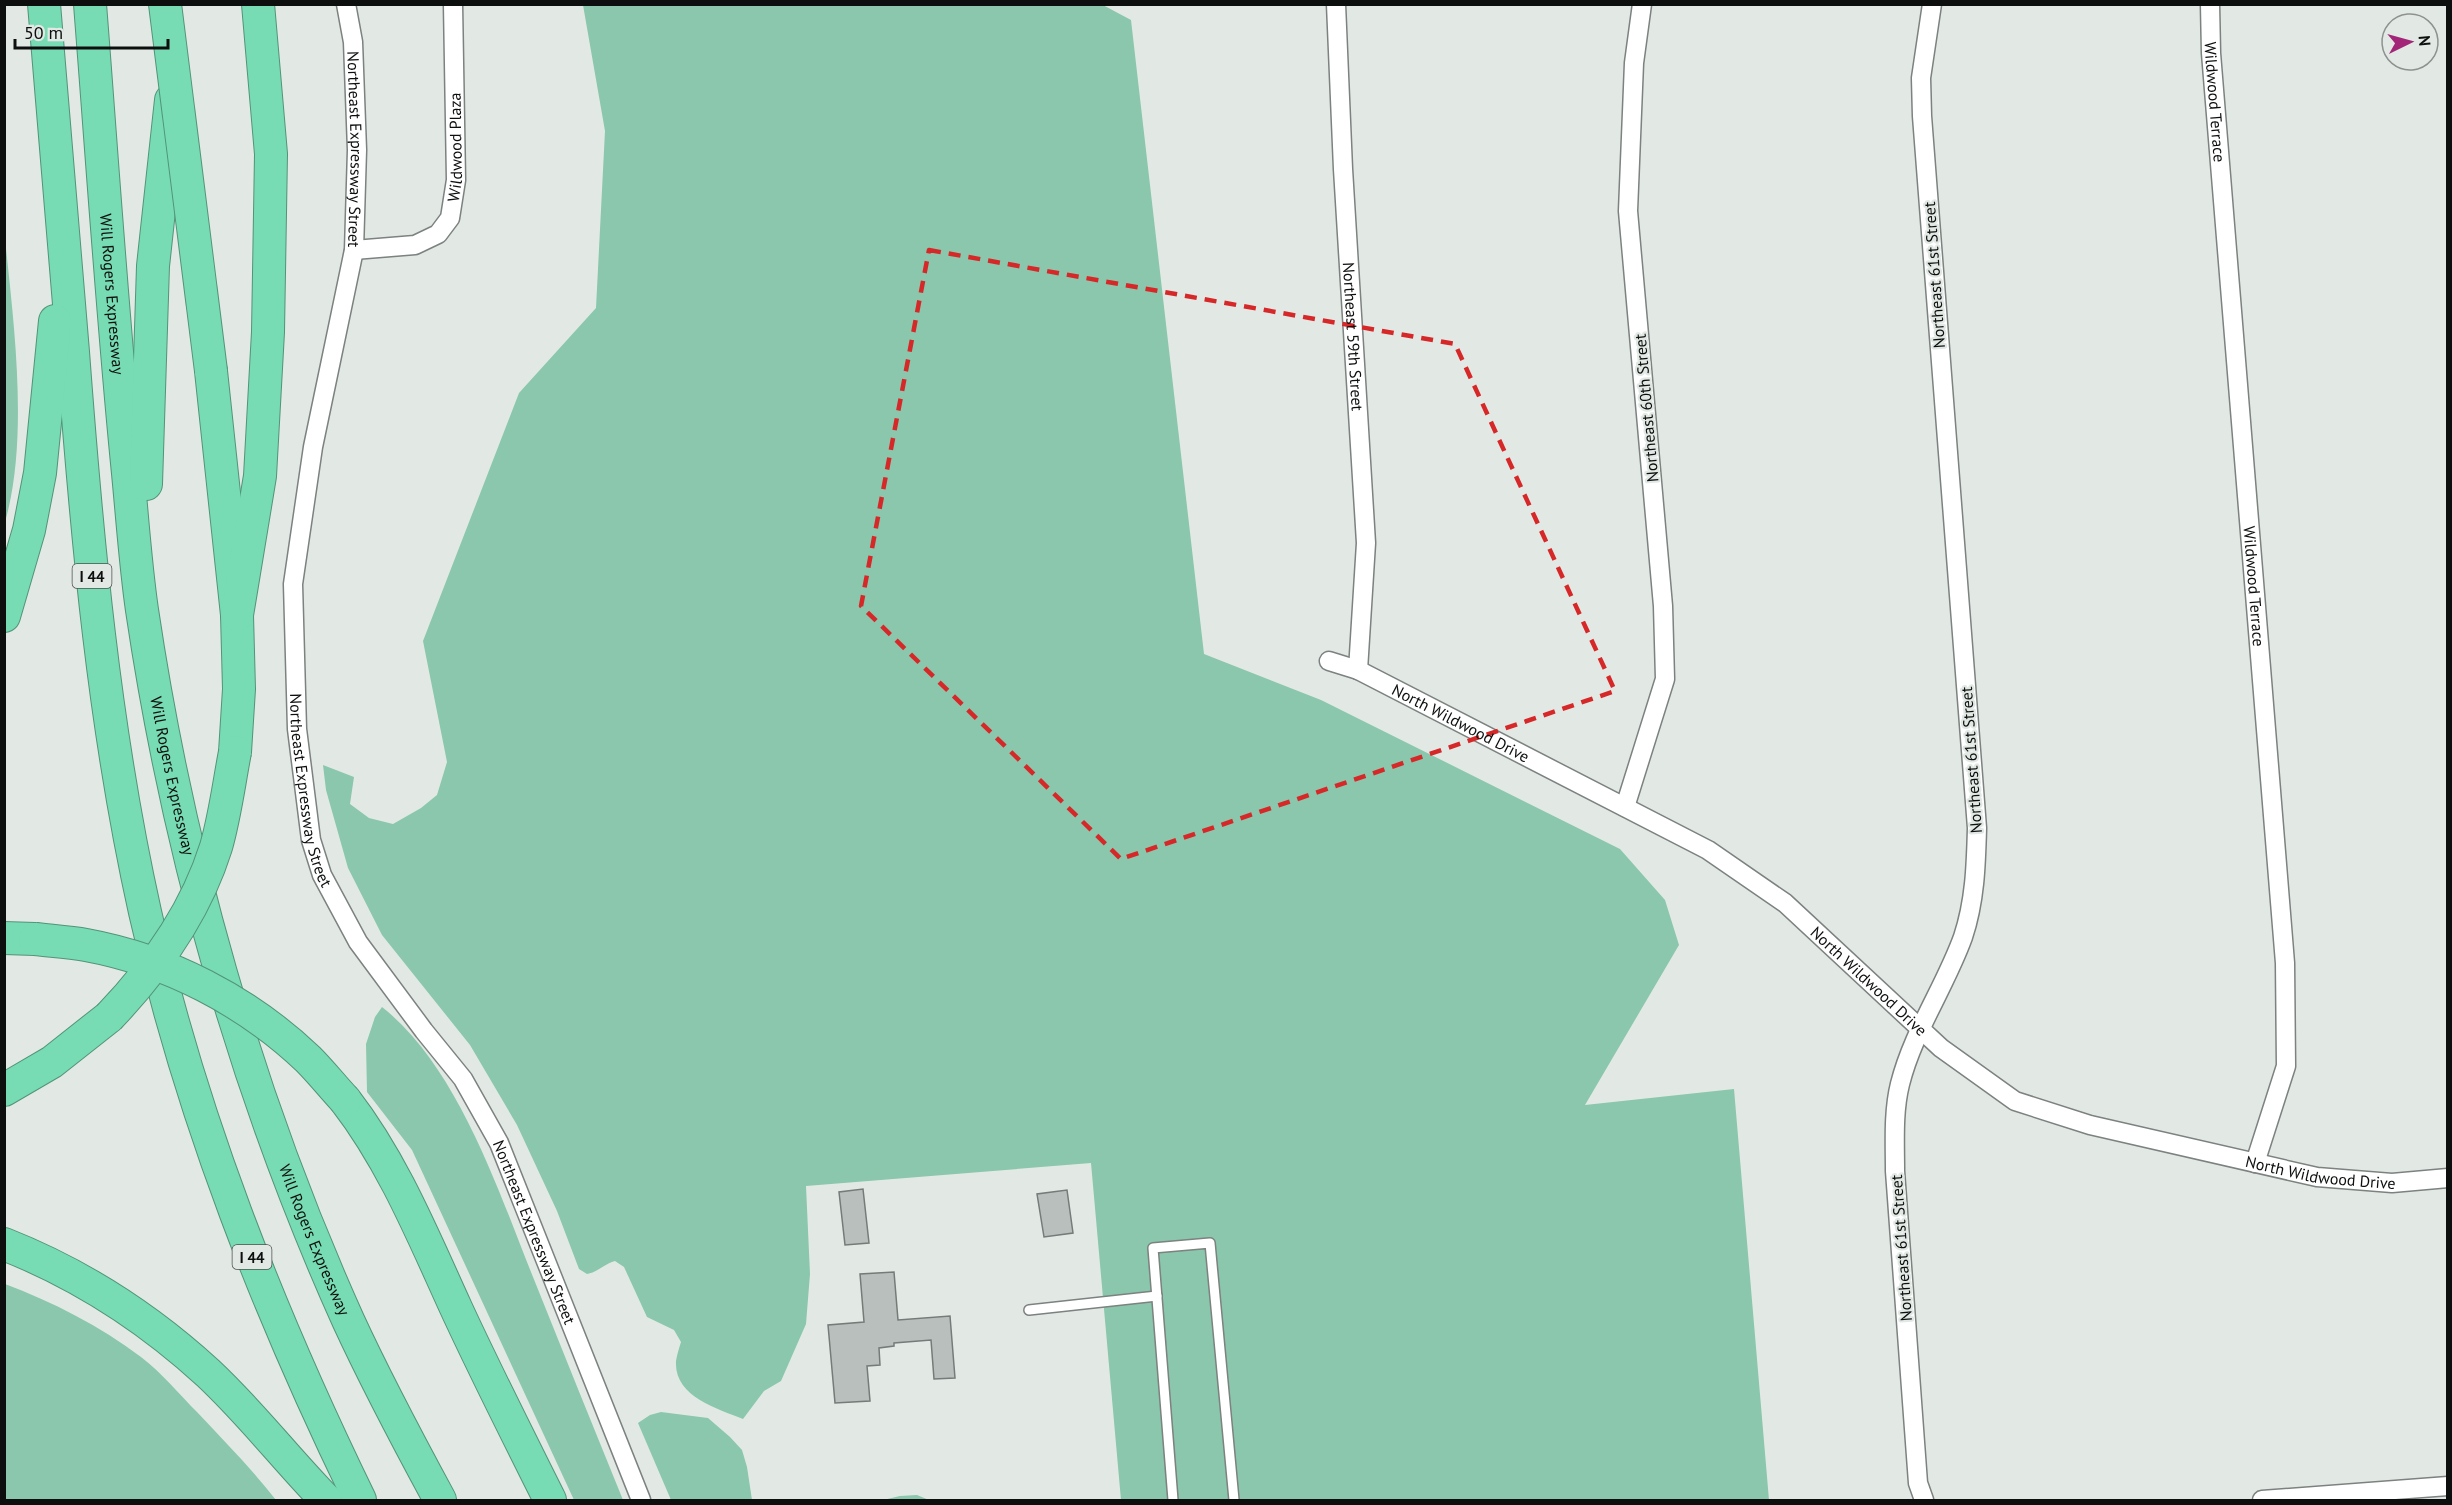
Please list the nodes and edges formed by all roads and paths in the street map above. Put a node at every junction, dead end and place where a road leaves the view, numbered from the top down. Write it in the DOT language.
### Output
graph roads {
  1 [pos="44,4"];
  2 [pos="90,4"];
  3 [pos="165,4"];
  4 [pos="181,4"];
  5 [pos="258,4"];
  6 [pos="346,4"];
  7 [pos="453,4"];
  8 [pos="1336,4"];
  9 [pos="1642,4"];
  10 [pos="1932,4"];
  11 [pos="2210,4"];
  12 [pos="64,237"];
  13 [pos="354,250"];
  14 [pos="142,608"];
  15 [pos="237,615"];
  16 [pos="4,616"];
  17 [pos="1329,661"];
  18 [pos="1358,669"];
  19 [pos="1625,807"];
  20 [pos="4,938"];
  21 [pos="1921,1028"];
  22 [pos="4,1090"];
  23 [pos="2255,1163"];
  24 [pos="2448,1178"];
  25 [pos="4,1244"];
  26 [pos="1157,1296"];
  27 [pos="1029,1310"];
  28 [pos="2448,1486"];
  29 [pos="326,1500"];
  30 [pos="360,1500"];
  31 [pos="440,1500"];
  32 [pos="550,1500"];
  33 [pos="641,1500"];
  34 [pos="1173,1500"];
  35 [pos="1234,1500"];
  36 [pos="1924,1500"];
  37 [pos="2262,1500"];
  1 -- 12 [label="highway, I 44"];
  2 -- 14 [label="highway, Will Rogers Expressway"];
  3 -- 15 [label="highway, bridge"];
  4 -- 14 [label="highway"];
  5 -- 15 [label="highway"];
  6 -- 13 [label="street, Northeast Expressway Street"];
  7 -- 13 [label="street, Wildwood Plaza"];
  8 -- 18 [label="street, Northeast 59th Street"];
  9 -- 19 [label="street, Northeast 60th Street"];
  10 -- 21 [label="street, Northeast 61st Street"];
  11 -- 23 [label="street, Wildwood Terrace"];
  12 -- 16 [label="highway"];
  12 -- 30 [label="highway, I 44"];
  13 -- 33 [label="street, Northeast Expressway Street"];
  14 -- 31 [label="highway, Will Rogers Expressway"];
  15 -- 22 [label="highway, bridge"];
  17 -- 18 [label="street, North Wildwood Drive"];
  18 -- 19 [label="street, North Wildwood Drive"];
  19 -- 21 [label="street, North Wildwood Drive"];
  20 -- 32 [label="highway, bridge"];
  21 -- 23 [label="street, North Wildwood Drive"];
  21 -- 36 [label="street, Northeast 61st Street"];
  23 -- 24 [label="street, North Wildwood Drive"];
  25 -- 29 [label="highway"];
  26 -- 27 [label="lane"];
  26 -- 34 [label="lane"];
  26 -- 35 [label="lane"];
  28 -- 37 [label="street"];
}
